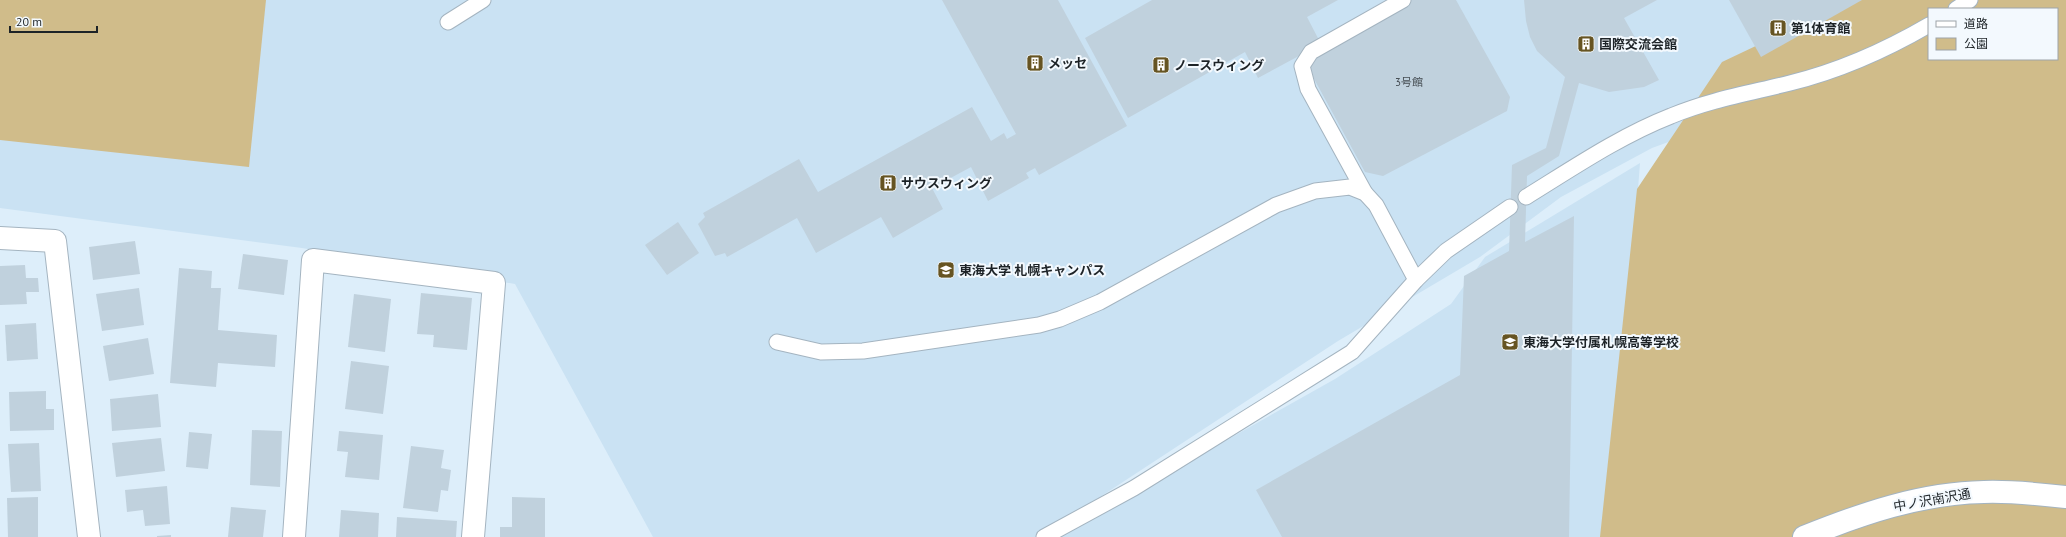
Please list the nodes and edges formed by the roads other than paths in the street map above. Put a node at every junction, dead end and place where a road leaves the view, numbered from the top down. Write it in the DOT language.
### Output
graph roads {
  1 [pos="483,0"];
  2 [pos="1403,0"];
  3 [pos="1970,0"];
  4 [pos="1958,8"];
  5 [pos="448,22"];
  6 [pos="1928,26"];
  7 [pos="1364,194"];
  8 [pos="1526,197"];
  9 [pos="1510,208"];
  10 [pos="0,238"];
  11 [pos="1416,280"];
  12 [pos="777,342"];
  13 [pos="2066,497"];
  14 [pos="89,537"];
  15 [pos="294,537"];
  16 [pos="473,537"];
  17 [pos="1044,537"];
  18 [pos="1804,537"];
  1 -- 5 [label="lane"];
  2 -- 7 [label="lane"];
  3 -- 4 [label="lane"];
  6 -- 8 [label="lane"];
  7 -- 11 [label="lane"];
  7 -- 12 [label="lane"];
  9 -- 11 [label="lane"];
  10 -- 14 [label="street"];
  11 -- 17 [label="lane"];
  13 -- 18 [label="street, 中ノ沢南沢通"];
  15 -- 16 [label="street"];
}
